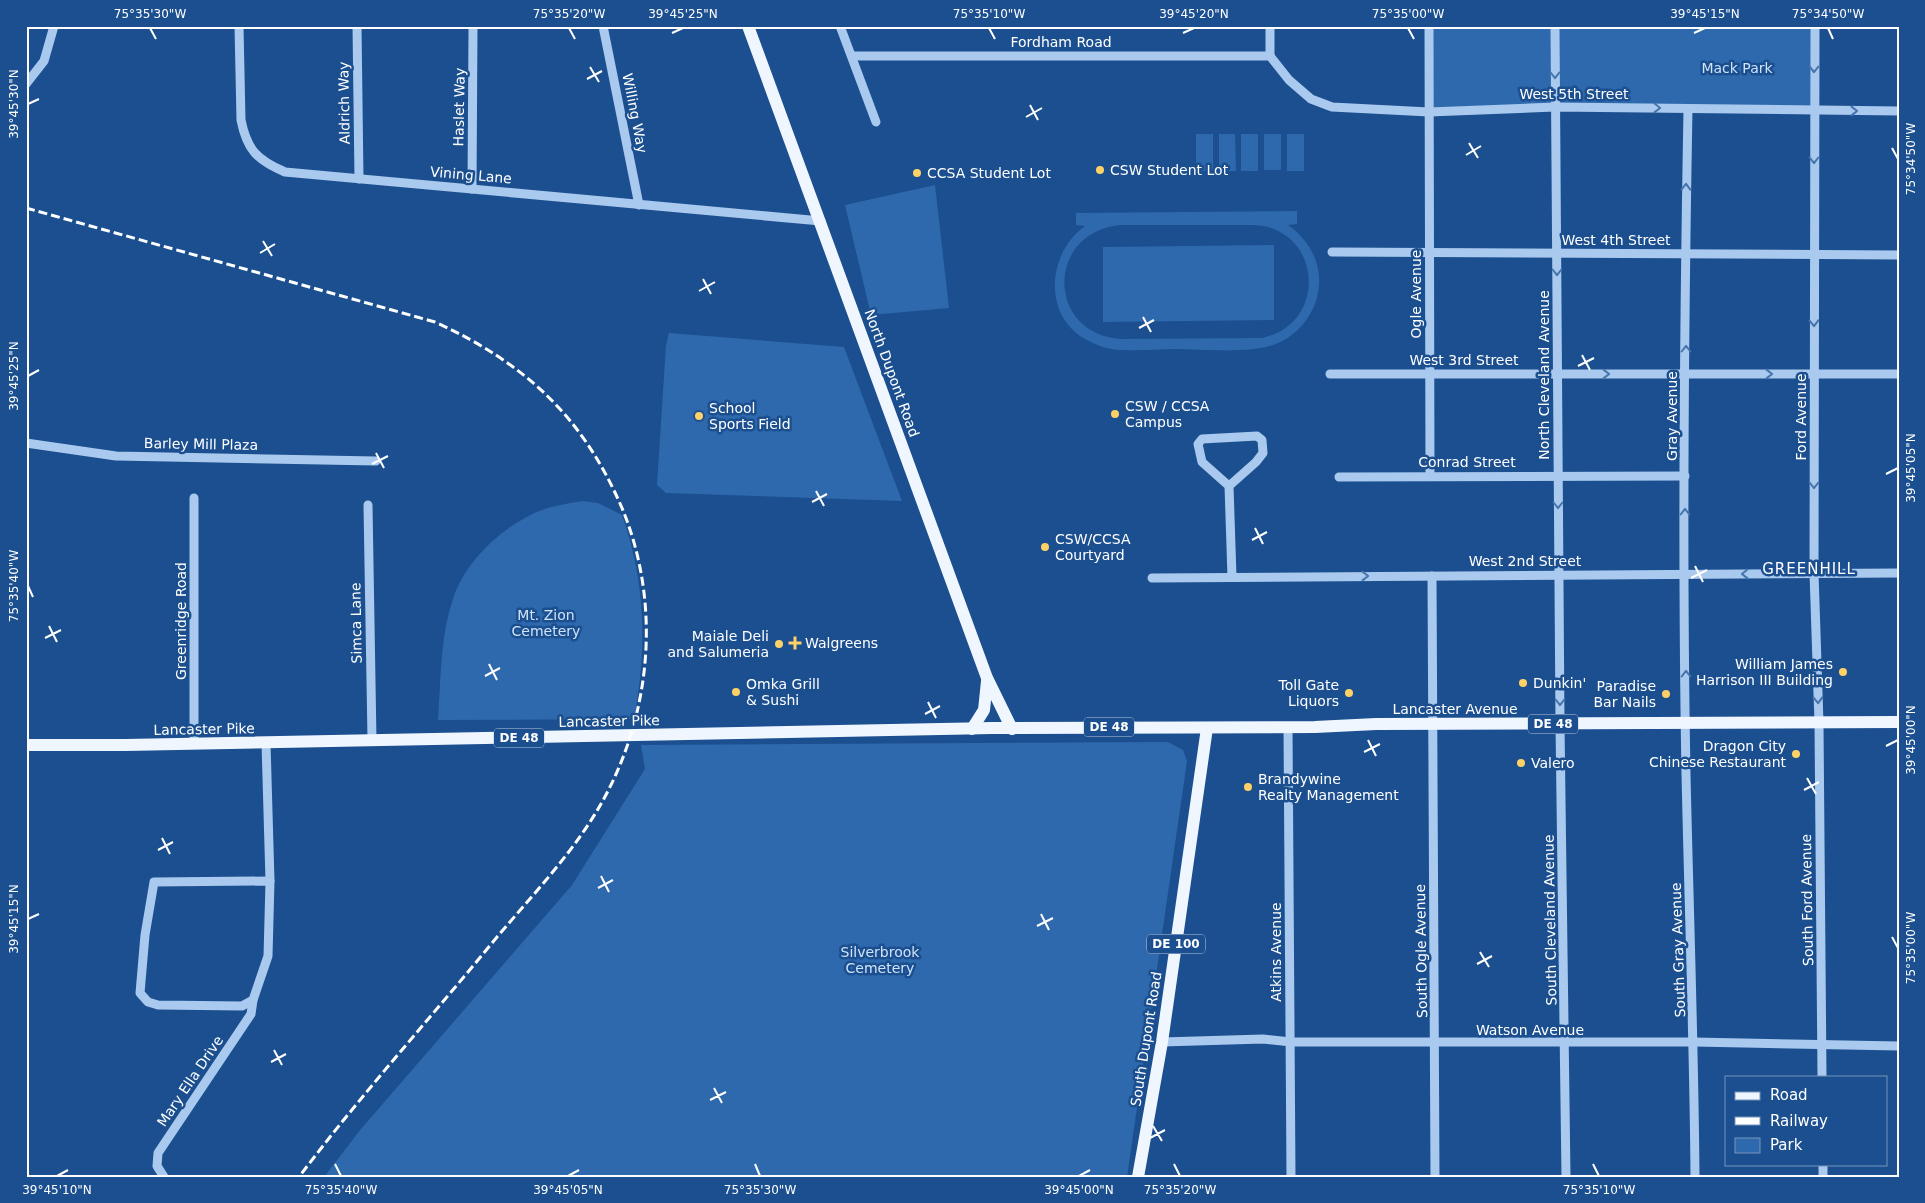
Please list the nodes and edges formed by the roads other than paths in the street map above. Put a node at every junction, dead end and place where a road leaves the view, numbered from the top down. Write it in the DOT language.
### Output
graph roads {
  1 [pos="54,26"];
  2 [pos="239,26"];
  3 [pos="357,26"];
  4 [pos="473,26"];
  5 [pos="603,26"];
  6 [pos="748,26"];
  7 [pos="840,26"];
  8 [pos="1270,26"];
  9 [pos="1429,26"];
  10 [pos="1555,26"];
  11 [pos="1815,26"];
  12 [pos="852,56"];
  13 [pos="1270,56"];
  14 [pos="26,84"];
  15 [pos="1556,106"];
  16 [pos="1688,109"];
  17 [pos="1899,111"];
  18 [pos="1429,112"];
  19 [pos="1814,112"];
  20 [pos="876,122"];
  21 [pos="359,179"];
  22 [pos="472,189"];
  23 [pos="639,205"];
  24 [pos="820,221"];
  25 [pos="1332,252"];
  26 [pos="1429,252"];
  27 [pos="1557,254"];
  28 [pos="1685,254"];
  29 [pos="1814,255"];
  30 [pos="1899,256"];
  31 [pos="1330,374"];
  32 [pos="1430,374"];
  33 [pos="1557,374"];
  34 [pos="1686,374"];
  35 [pos="1815,374"];
  36 [pos="1899,374"];
  37 [pos="26,444"];
  38 [pos="376,461"];
  39 [pos="1558,475"];
  40 [pos="1430,476"];
  41 [pos="1685,476"];
  42 [pos="1339,477"];
  43 [pos="1229,486"];
  44 [pos="194,498"];
  45 [pos="368,505"];
  46 [pos="1814,573"];
  47 [pos="1899,573"];
  48 [pos="1558,574"];
  49 [pos="1686,575"];
  50 [pos="1432,576"];
  51 [pos="1232,577"];
  52 [pos="1152,578"];
  53 [pos="987,678"];
  54 [pos="1899,722"];
  55 [pos="1686,723"];
  56 [pos="1819,723"];
  57 [pos="1560,724"];
  58 [pos="1432,725"];
  59 [pos="1288,726"];
  60 [pos="1207,728"];
  61 [pos="972,729"];
  62 [pos="1012,729"];
  63 [pos="372,740"];
  64 [pos="266,743"];
  65 [pos="194,744"];
  66 [pos="26,745"];
  67 [pos="270,881"];
  68 [pos="253,1000"];
  69 [pos="1162,1042"];
  70 [pos="1291,1042"];
  71 [pos="1694,1042"];
  72 [pos="1436,1043"];
  73 [pos="1566,1044"];
  74 [pos="1822,1044"];
  75 [pos="1899,1046"];
  76 [pos="1822,1076"];
  77 [pos="164,1177"];
  78 [pos="1138,1177"];
  79 [pos="1291,1177"];
  80 [pos="1435,1177"];
  81 [pos="1566,1177"];
  82 [pos="1695,1177"];
  1 -- 14 [label="street"];
  2 -- 21 [label="street, Vining Lane"];
  3 -- 21 [label="street, Aldrich Way"];
  4 -- 22 [label="street, Haslet Way"];
  5 -- 23 [label="street, Willing Way"];
  6 -- 24 [label="main road, North Dupont Road"];
  7 -- 12 [label="street"];
  8 -- 13 [label="street"];
  9 -- 18 [label="street, Ogle Avenue"];
  10 -- 15 [label="street, North Cleveland Avenue, one-way"];
  11 -- 19 [label="street, Ford Avenue, one-way"];
  12 -- 13 [label="street, Fordham Road"];
  12 -- 20 [label="street"];
  13 -- 18 [label="street, West 5th Street"];
  15 -- 16 [label="street, West 5th Street, one-way"];
  15 -- 18 [label="street, West 5th Street"];
  15 -- 27 [label="street, North Cleveland Avenue"];
  16 -- 19 [label="street, West 5th Street"];
  28 -- 16 [label="street, Gray Avenue, one-way"];
  19 -- 17 [label="street, West 5th Street, one-way"];
  18 -- 26 [label="street, Ogle Avenue"];
  19 -- 29 [label="street, Ford Avenue, one-way"];
  21 -- 22 [label="street, Vining Lane"];
  22 -- 23 [label="street, Vining Lane"];
  23 -- 24 [label="street, Vining Lane"];
  24 -- 53 [label="main road, North Dupont Road"];
  25 -- 26 [label="street, West 4th Street"];
  26 -- 27 [label="street, West 4th Street"];
  26 -- 32 [label="street, Ogle Avenue"];
  27 -- 28 [label="street, West 4th Street"];
  27 -- 33 [label="street, North Cleveland Avenue, one-way"];
  28 -- 29 [label="street, West 4th Street"];
  34 -- 28 [label="street, Gray Avenue, one-way"];
  29 -- 30 [label="street, West 4th Street"];
  29 -- 35 [label="street, Ford Avenue, one-way"];
  31 -- 32 [label="street, West 3rd Street"];
  32 -- 33 [label="street, West 3rd Street"];
  32 -- 40 [label="street, Ogle Avenue"];
  33 -- 34 [label="street, West 3rd Street, one-way"];
  33 -- 39 [label="street, North Cleveland Avenue"];
  34 -- 35 [label="street, West 3rd Street, one-way"];
  34 -- 41 [label="street, Gray Avenue"];
  35 -- 36 [label="street, West 3rd Street"];
  35 -- 46 [label="street, Ford Avenue, one-way"];
  37 -- 38 [label="street, Barley Mill Plaza"];
  39 -- 40 [label="street, Conrad Street"];
  39 -- 41 [label="street, Conrad Street"];
  39 -- 48 [label="street, North Cleveland Avenue, one-way"];
  40 -- 42 [label="street, Conrad Street"];
  49 -- 41 [label="street, Gray Avenue, one-way"];
  43 -- 43 [label="street"];
  43 -- 51 [label="street"];
  44 -- 65 [label="street, Greenridge Road"];
  45 -- 63 [label="street, Simca Lane"];
  46 -- 47 [label="street, West 2nd Street"];
  46 -- 49 [label="street, West 2nd Street, one-way"];
  46 -- 56 [label="street, Ford Avenue, one-way"];
  48 -- 49 [label="street, West 2nd Street"];
  48 -- 50 [label="street, West 2nd Street"];
  48 -- 57 [label="street, North Cleveland Avenue, one-way"];
  55 -- 49 [label="street, Gray Avenue, one-way"];
  51 -- 50 [label="street, West 2nd Street, one-way"];
  50 -- 58 [label="street"];
  51 -- 52 [label="street, West 2nd Street"];
  53 -- 61 [label="main road"];
  53 -- 62 [label="main road, North Dupont Road"];
  54 -- 56 [label="main road, Lancaster Avenue / DE 48"];
  55 -- 56 [label="main road, Lancaster Avenue / DE 48"];
  55 -- 57 [label="main road, Lancaster Avenue / DE 48"];
  55 -- 71 [label="street, South Gray Avenue"];
  56 -- 74 [label="street, South Ford Avenue"];
  57 -- 58 [label="main road, Lancaster Avenue / DE 48"];
  57 -- 73 [label="street, South Cleveland Avenue"];
  58 -- 59 [label="main road, Lancaster Avenue / DE 48"];
  58 -- 72 [label="street, South Ogle Avenue"];
  59 -- 60 [label="main road, Lancaster Avenue / DE 48"];
  59 -- 70 [label="street, Atkins Avenue"];
  60 -- 62 [label="main road, Lancaster Avenue / DE 48"];
  60 -- 69 [label="main road, South Dupont Road / DE 100"];
  61 -- 62 [label="main road, Lancaster Pike / DE 48"];
  61 -- 63 [label="main road, Lancaster Pike / DE 48"];
  63 -- 64 [label="main road, Lancaster Pike / DE 48"];
  64 -- 65 [label="main road, Lancaster Pike / DE 48"];
  64 -- 67 [label="street, Mary Ella Drive"];
  65 -- 66 [label="main road, Lancaster Pike / DE 48"];
  67 -- 68 [label="street, Mary Ella Drive"];
  67 -- 68 [label="street"];
  68 -- 77 [label="street, Mary Ella Drive"];
  69 -- 70 [label="street, Watson Avenue"];
  69 -- 78 [label="main road, South Dupont Road / DE 100"];
  70 -- 72 [label="street, Watson Avenue"];
  70 -- 79 [label="street, Atkins Avenue"];
  71 -- 73 [label="street, Watson Avenue"];
  71 -- 74 [label="street, Watson Avenue"];
  71 -- 82 [label="street, South Gray Avenue"];
  72 -- 73 [label="street, Watson Avenue"];
  72 -- 80 [label="street, South Ogle Avenue"];
  73 -- 81 [label="street, South Cleveland Avenue"];
  74 -- 75 [label="street, Watson Avenue"];
  74 -- 76 [label="street, South Ford Avenue"];
}
